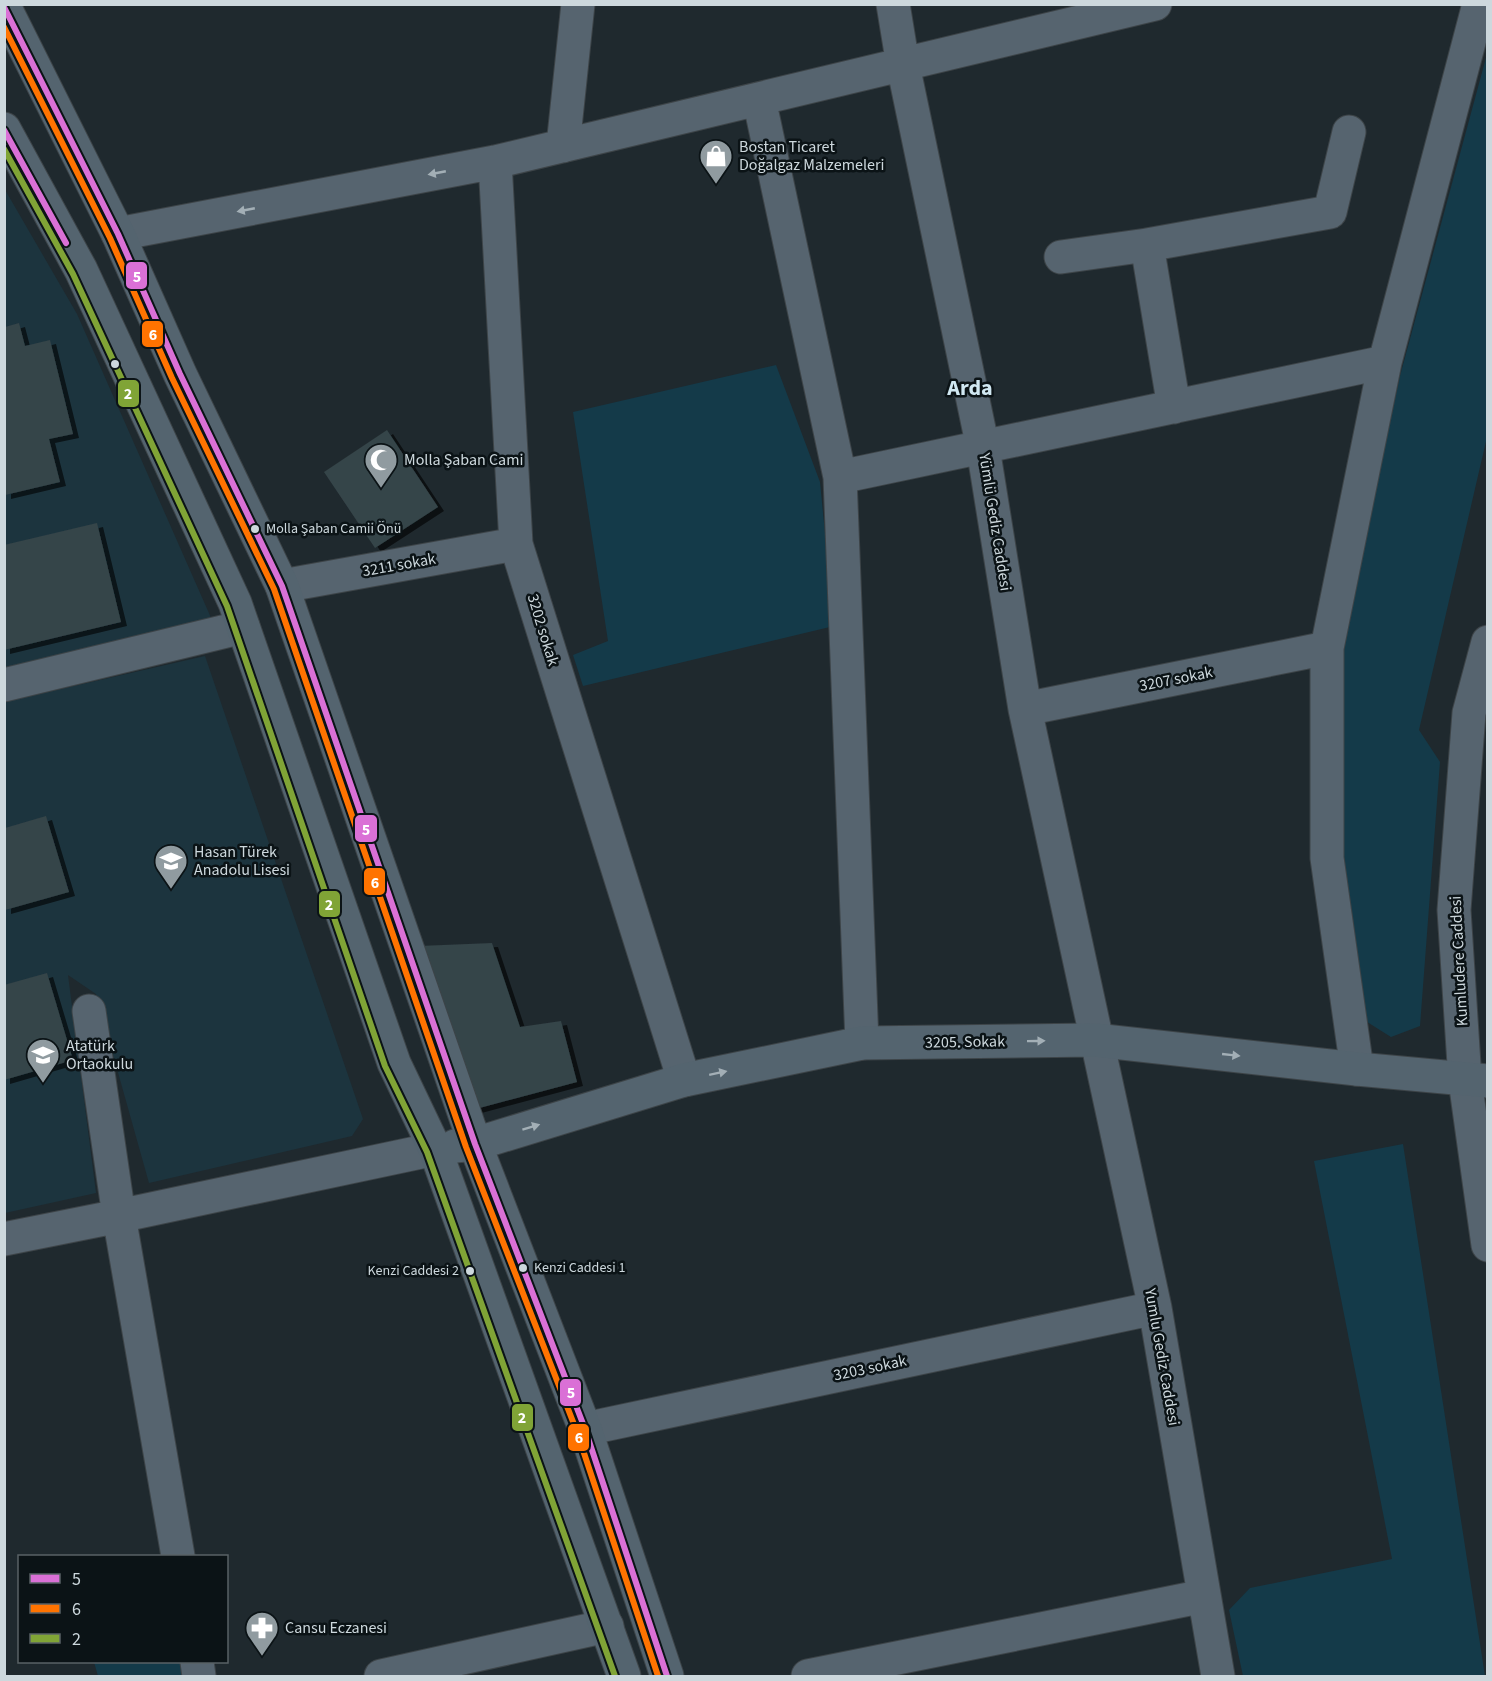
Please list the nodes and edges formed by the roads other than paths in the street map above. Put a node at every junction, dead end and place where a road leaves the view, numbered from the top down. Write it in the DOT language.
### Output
graph roads {
  1 [pos="578,4"];
  2 [pos="893,4"];
  3 [pos="1155,4"];
  4 [pos="1479,4"];
  5 [pos="9,9"];
  6 [pos="903,65"];
  7 [pos="759,99"];
  8 [pos="4,129"];
  9 [pos="1349,132"];
  10 [pos="563,146"];
  11 [pos="495,162"];
  12 [pos="118,234"];
  13 [pos="1147,245"];
  14 [pos="1060,257"];
  15 [pos="1385,362"];
  16 [pos="1174,407"];
  17 [pos="983,448"];
  18 [pos="840,477"];
  19 [pos="516,544"];
  20 [pos="282,586"];
  21 [pos="238,612"];
  22 [pos="1488,642"];
  23 [pos="1327,648"];
  24 [pos="4,685"];
  25 [pos="1025,709"];
  26 [pos="1478,718"];
  27 [pos="89,1011"];
  28 [pos="1095,1040"];
  29 [pos="862,1043"];
  30 [pos="1357,1069"];
  31 [pos="684,1080"];
  32 [pos="1476,1081"];
  33 [pos="475,1144"];
  34 [pos="435,1149"];
  35 [pos="119,1216"];
  36 [pos="4,1239"];
  37 [pos="1488,1245"];
  38 [pos="1155,1308"];
  39 [pos="585,1429"];
  40 [pos="178,1555"];
  41 [pos="1204,1596"];
  42 [pos="607,1626"];
  43 [pos="381,1677"];
  44 [pos="624,1677"];
  45 [pos="667,1677"];
  46 [pos="808,1677"];
  47 [pos="1218,1677"];
  1 -- 10 [label="street"];
  2 -- 6 [label="street, Yümlü Gediz Caddesi"];
  3 -- 6 [label="street"];
  4 -- 15 [label="street"];
  5 -- 12 [label="main road"];
  6 -- 7 [label="street"];
  6 -- 17 [label="street, Yümlü Gediz Caddesi"];
  7 -- 10 [label="street"];
  7 -- 18 [label="street"];
  8 -- 21 [label="main road"];
  9 -- 13 [label="street"];
  10 -- 11 [label="street"];
  11 -- 12 [label="street, one-way"];
  11 -- 19 [label="street, 3202 sokak"];
  12 -- 20 [label="main road"];
  13 -- 14 [label="street"];
  13 -- 16 [label="street"];
  15 -- 16 [label="street"];
  15 -- 23 [label="street"];
  16 -- 17 [label="street"];
  17 -- 18 [label="street"];
  17 -- 25 [label="street, Yümlü Gediz Caddesi"];
  18 -- 29 [label="street"];
  19 -- 20 [label="street, 3211 sokak"];
  19 -- 31 [label="street, 3202 sokak"];
  20 -- 21 [label="main road"];
  20 -- 33 [label="main road"];
  21 -- 24 [label="street"];
  21 -- 34 [label="main road"];
  22 -- 26 [label="street, Kumludere Caddesi"];
  23 -- 25 [label="street, 3207 sokak"];
  23 -- 30 [label="street"];
  25 -- 28 [label="street, Yümlü Gediz Caddesi"];
  26 -- 32 [label="street, Kumludere Caddesi"];
  27 -- 35 [label="street"];
  29 -- 28 [label="main road, 3205. Sokak, one-way"];
  28 -- 30 [label="main road, 3205. Sokak, one-way"];
  28 -- 38 [label="street, Yumlu Gediz Caddesi"];
  31 -- 29 [label="main road, 3205. Sokak, one-way"];
  30 -- 32 [label="main road, 3205. Sokak"];
  33 -- 31 [label="main road, 3205. Sokak, one-way"];
  32 -- 37 [label="street, Kumludere Caddesi"];
  33 -- 34 [label="main road, 3205. Sokak"];
  33 -- 39 [label="main road"];
  34 -- 35 [label="street"];
  34 -- 42 [label="main road"];
  35 -- 36 [label="street"];
  35 -- 40 [label="street"];
  38 -- 39 [label="street, 3203 sokak"];
  38 -- 41 [label="street, Yumlu Gediz Caddesi"];
  39 -- 45 [label="main road"];
  41 -- 46 [label="street"];
  41 -- 47 [label="street, Yumlu Gediz Caddesi"];
  42 -- 43 [label="street"];
  42 -- 44 [label="main road"];
}
